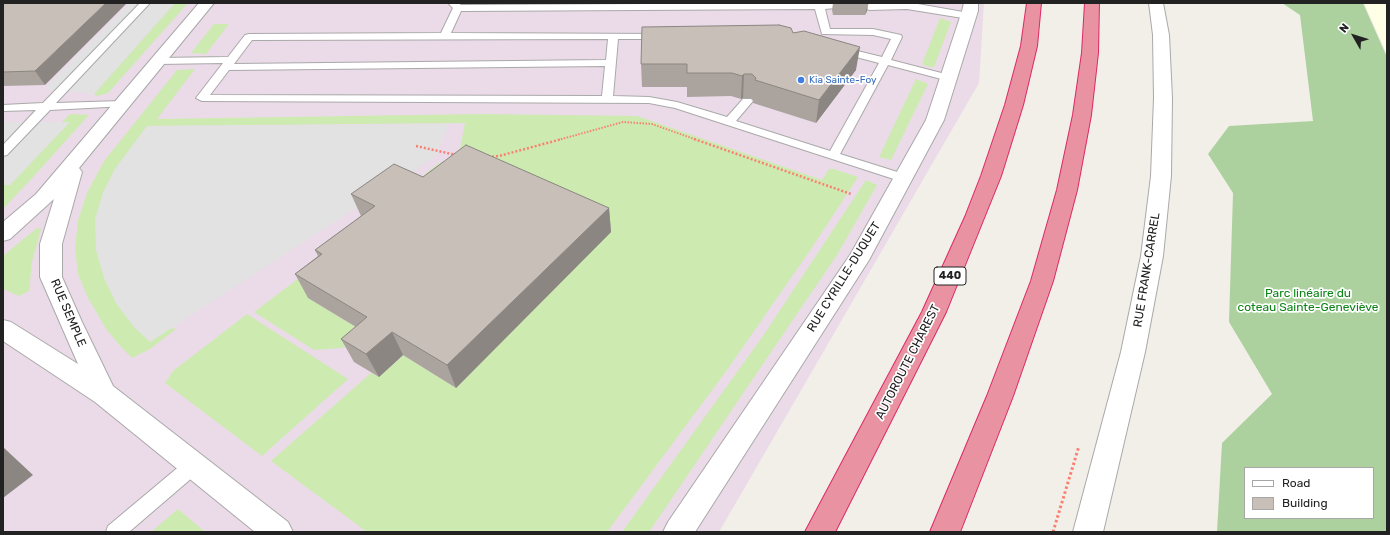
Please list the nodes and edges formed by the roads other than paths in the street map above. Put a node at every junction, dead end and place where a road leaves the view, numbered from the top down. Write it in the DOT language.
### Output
graph roads {
  1 [pos="145,3"];
  2 [pos="207,3"];
  3 [pos="1034,3"];
  4 [pos="1092,3"];
  5 [pos="1156,3"];
  6 [pos="907,4"];
  7 [pos="456,5"];
  8 [pos="685,5"];
  9 [pos="819,6"];
  10 [pos="832,6"];
  11 [pos="868,7"];
  12 [pos="970,9"];
  13 [pos="445,36"];
  14 [pos="613,36"];
  15 [pos="668,36"];
  16 [pos="833,48"];
  17 [pos="158,61"];
  18 [pos="885,62"];
  19 [pos="229,63"];
  20 [pos="610,63"];
  21 [pos="949,78"];
  22 [pos="607,99"];
  23 [pos="747,101"];
  24 [pos="122,104"];
  25 [pos="46,107"];
  26 [pos="3,108"];
  27 [pos="729,122"];
  28 [pos="3,152"];
  29 [pos="833,156"];
  30 [pos="76,160"];
  31 [pos="904,178"];
  32 [pos="3,234"];
  33 [pos="3,329"];
  34 [pos="104,394"];
  35 [pos="194,465"];
  36 [pos="115,532"];
  37 [pos="278,532"];
  38 [pos="678,532"];
  39 [pos="820,532"];
  40 [pos="945,532"];
  41 [pos="1088,532"];
  1 -- 25 [label="lane"];
  2 -- 17 [label="street, RUE SEMPLE"];
  3 -- 39 [label="highway, AUTOROUTE CHAREST / 440"];
  4 -- 40 [label="highway"];
  5 -- 41 [label="street, RUE FRANK-CARREL"];
  6 -- 11 [label="lane"];
  6 -- 12 [label="lane"];
  7 -- 8 [label="lane"];
  7 -- 13 [label="lane"];
  8 -- 9 [label="lane"];
  9 -- 10 [label="lane"];
  9 -- 18 [label="lane"];
  12 -- 21 [label="street, RUE CYRILLE-DUQUET"];
  13 -- 14 [label="lane"];
  13 -- 19 [label="lane"];
  14 -- 15 [label="lane"];
  14 -- 20 [label="lane"];
  16 -- 18 [label="lane"];
  17 -- 19 [label="lane"];
  17 -- 24 [label="street, RUE SEMPLE"];
  18 -- 21 [label="lane"];
  18 -- 29 [label="lane"];
  19 -- 20 [label="lane"];
  19 -- 22 [label="lane"];
  20 -- 22 [label="lane"];
  21 -- 31 [label="street, RUE CYRILLE-DUQUET"];
  22 -- 27 [label="lane"];
  23 -- 27 [label="lane"];
  24 -- 25 [label="lane"];
  24 -- 30 [label="street, RUE SEMPLE"];
  25 -- 26 [label="lane"];
  25 -- 28 [label="lane"];
  27 -- 29 [label="lane"];
  29 -- 31 [label="lane"];
  30 -- 32 [label="street, RUE SEMPLE"];
  30 -- 34 [label="street, RUE SEMPLE"];
  31 -- 38 [label="street, RUE CYRILLE-DUQUET"];
  33 -- 34 [label="street, RUE SEMPLE"];
  34 -- 35 [label="street, RUE SEMPLE"];
  35 -- 36 [label="lane"];
  35 -- 37 [label="street, RUE SEMPLE"];
}
